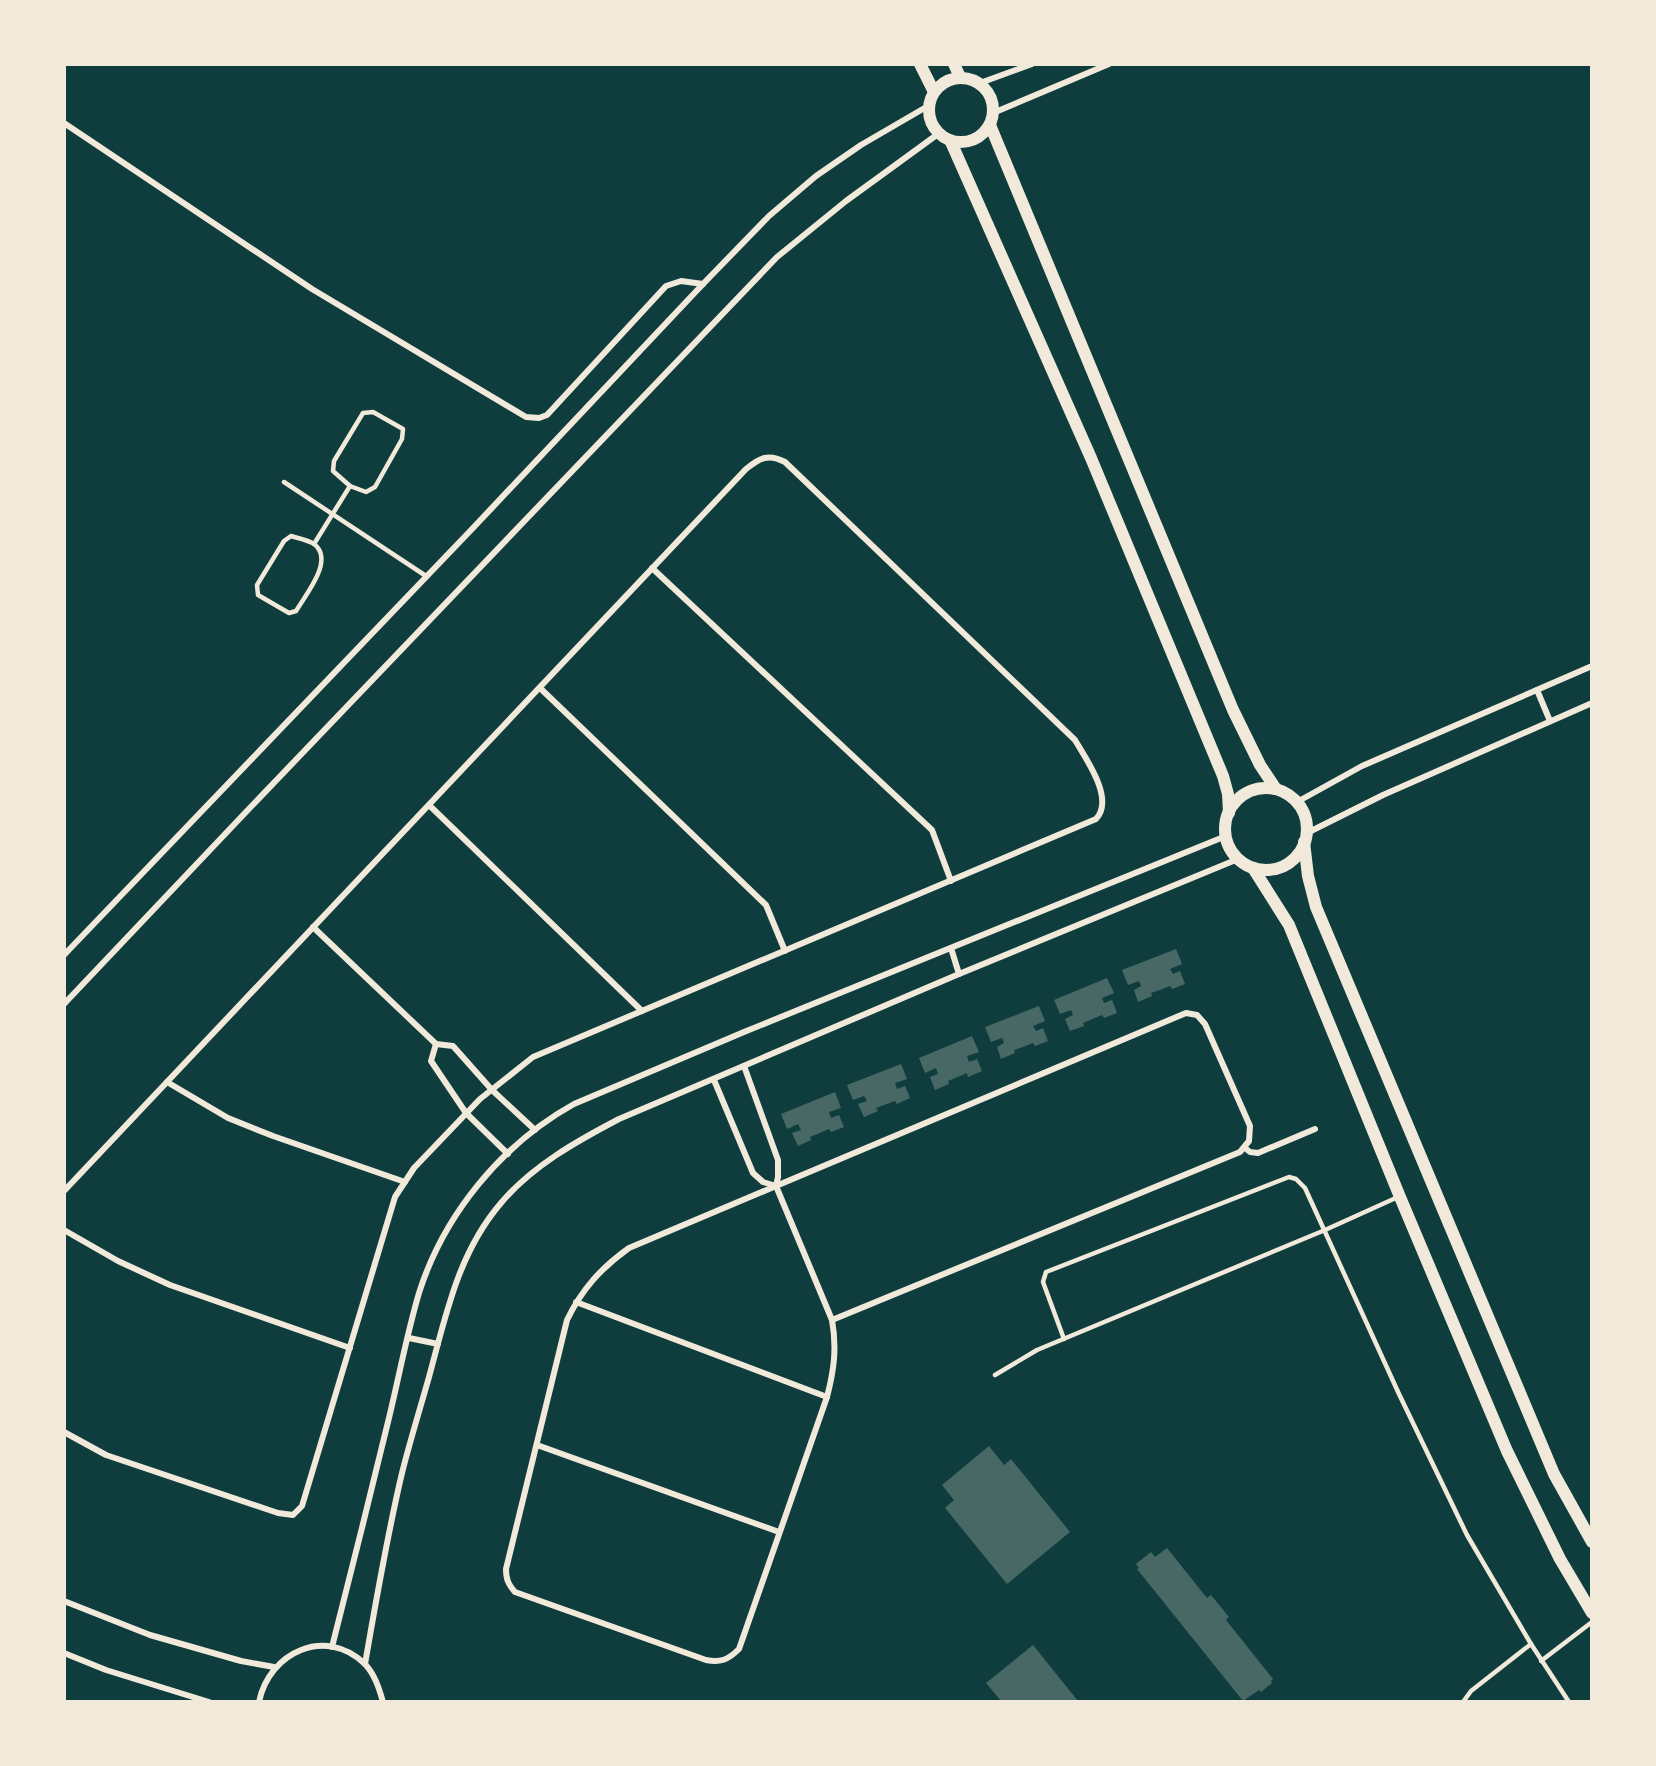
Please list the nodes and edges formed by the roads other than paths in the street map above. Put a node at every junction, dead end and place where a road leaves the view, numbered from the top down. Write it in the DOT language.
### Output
graph roads {
  1 [pos="921,64"];
  2 [pos="954,64"];
  3 [pos="1032,64"];
  4 [pos="1109,64"];
  5 [pos="960,77"];
  6 [pos="980,84"];
  7 [pos="934,92"];
  8 [pos="928,106"];
  9 [pos="992,119"];
  10 [pos="64,123"];
  11 [pos="938,134"];
  12 [pos="951,142"];
  13 [pos="703,284"];
  14 [pos="284,483"];
  15 [pos="351,486"];
  16 [pos="333,514"];
  17 [pos="314,544"];
  18 [pos="652,568"];
  19 [pos="426,576"];
  20 [pos="1592,666"];
  21 [pos="540,688"];
  22 [pos="1537,690"];
  23 [pos="1592,703"];
  24 [pos="1550,721"];
  25 [pos="1276,789"];
  26 [pos="1297,802"];
  27 [pos="429,805"];
  28 [pos="1229,813"];
  29 [pos="1226,836"];
  30 [pos="1306,838"];
  31 [pos="1238,859"];
  32 [pos="1253,868"];
  33 [pos="951,881"];
  34 [pos="314,927"];
  35 [pos="951,948"];
  36 [pos="785,951"];
  37 [pos="64,955"];
  38 [pos="959,974"];
  39 [pos="64,1004"];
  40 [pos="642,1011"];
  41 [pos="436,1044"];
  42 [pos="744,1066"];
  43 [pos="714,1080"];
  44 [pos="167,1082"];
  45 [pos="492,1090"];
  46 [pos="466,1113"];
  47 [pos="535,1130"];
  48 [pos="1315,1130"];
  49 [pos="1245,1148"];
  50 [pos="508,1154"];
  51 [pos="405,1182"];
  52 [pos="776,1186"];
  53 [pos="64,1191"];
  54 [pos="1400,1197"];
  55 [pos="64,1230"];
  56 [pos="1325,1230"];
  57 [pos="576,1302"];
  58 [pos="832,1320"];
  59 [pos="409,1338"];
  60 [pos="1064,1339"];
  61 [pos="438,1344"];
  62 [pos="350,1348"];
  63 [pos="995,1375"];
  64 [pos="827,1397"];
  65 [pos="64,1432"];
  66 [pos="537,1445"];
  67 [pos="779,1532"];
  68 [pos="1592,1542"];
  69 [pos="64,1601"];
  70 [pos="1592,1613"];
  71 [pos="1592,1622"];
  72 [pos="1531,1644"];
  73 [pos="332,1647"];
  74 [pos="64,1653"];
  75 [pos="1541,1661"];
  76 [pos="365,1664"];
  77 [pos="274,1667"];
  78 [pos="209,1701"];
  79 [pos="260,1701"];
  80 [pos="382,1701"];
  81 [pos="1463,1701"];
  82 [pos="1569,1701"];
  1 -- 7 [label="main road"];
  2 -- 5 [label="main road"];
  3 -- 6 [label="street"];
  4 -- 9 [label="street"];
  5 -- 6 [label="main road"];
  5 -- 7 [label="main road"];
  6 -- 9 [label="main road"];
  7 -- 8 [label="main road"];
  8 -- 11 [label="main road"];
  8 -- 13 [label="street"];
  9 -- 12 [label="main road"];
  9 -- 25 [label="main road"];
  10 -- 13 [label="street"];
  11 -- 12 [label="main road"];
  11 -- 39 [label="street"];
  12 -- 28 [label="main road"];
  13 -- 19 [label="street"];
  14 -- 16 [label="lane"];
  15 -- 15 [label="lane"];
  15 -- 16 [label="lane"];
  16 -- 17 [label="lane"];
  16 -- 19 [label="lane"];
  17 -- 17 [label="lane"];
  18 -- 21 [label="street"];
  18 -- 33 [label="street"];
  18 -- 33 [label="street"];
  19 -- 37 [label="street"];
  20 -- 22 [label="street"];
  21 -- 27 [label="street"];
  21 -- 36 [label="street"];
  22 -- 24 [label="street"];
  22 -- 26 [label="street"];
  23 -- 24 [label="street"];
  24 -- 30 [label="street"];
  25 -- 26 [label="main road"];
  25 -- 28 [label="main road"];
  26 -- 30 [label="main road"];
  27 -- 34 [label="street"];
  27 -- 40 [label="street"];
  28 -- 29 [label="main road"];
  29 -- 31 [label="main road"];
  29 -- 35 [label="street"];
  30 -- 32 [label="main road"];
  30 -- 68 [label="main road"];
  31 -- 32 [label="main road"];
  31 -- 38 [label="street"];
  32 -- 54 [label="main road"];
  33 -- 36 [label="street"];
  34 -- 41 [label="street"];
  34 -- 44 [label="street"];
  35 -- 38 [label="street"];
  35 -- 47 [label="street"];
  36 -- 40 [label="street"];
  38 -- 42 [label="street"];
  40 -- 45 [label="street"];
  41 -- 45 [label="street"];
  41 -- 46 [label="street"];
  42 -- 43 [label="street"];
  42 -- 52 [label="street"];
  43 -- 52 [label="street"];
  43 -- 61 [label="street"];
  44 -- 51 [label="street"];
  44 -- 53 [label="street"];
  45 -- 46 [label="street"];
  45 -- 47 [label="street"];
  46 -- 50 [label="street"];
  46 -- 51 [label="street"];
  47 -- 50 [label="street"];
  48 -- 49 [label="street"];
  49 -- 52 [label="street"];
  49 -- 58 [label="street"];
  50 -- 59 [label="street"];
  51 -- 62 [label="street"];
  52 -- 57 [label="street"];
  52 -- 58 [label="street"];
  54 -- 56 [label="lane"];
  54 -- 70 [label="main road"];
  55 -- 62 [label="street"];
  56 -- 60 [label="lane"];
  56 -- 60 [label="lane"];
  56 -- 72 [label="lane"];
  57 -- 64 [label="street"];
  57 -- 66 [label="street"];
  58 -- 64 [label="street"];
  59 -- 61 [label="street"];
  59 -- 73 [label="street"];
  60 -- 63 [label="lane"];
  61 -- 76 [label="street"];
  62 -- 65 [label="street"];
  64 -- 67 [label="street"];
  66 -- 67 [label="street"];
  66 -- 67 [label="street"];
  69 -- 77 [label="street"];
  71 -- 75 [label="lane"];
  72 -- 75 [label="lane"];
  72 -- 81 [label="lane"];
  73 -- 76 [label="street"];
  73 -- 77 [label="street"];
  74 -- 78 [label="street"];
  75 -- 82 [label="lane"];
  76 -- 80 [label="street"];
  77 -- 79 [label="street"];
}
